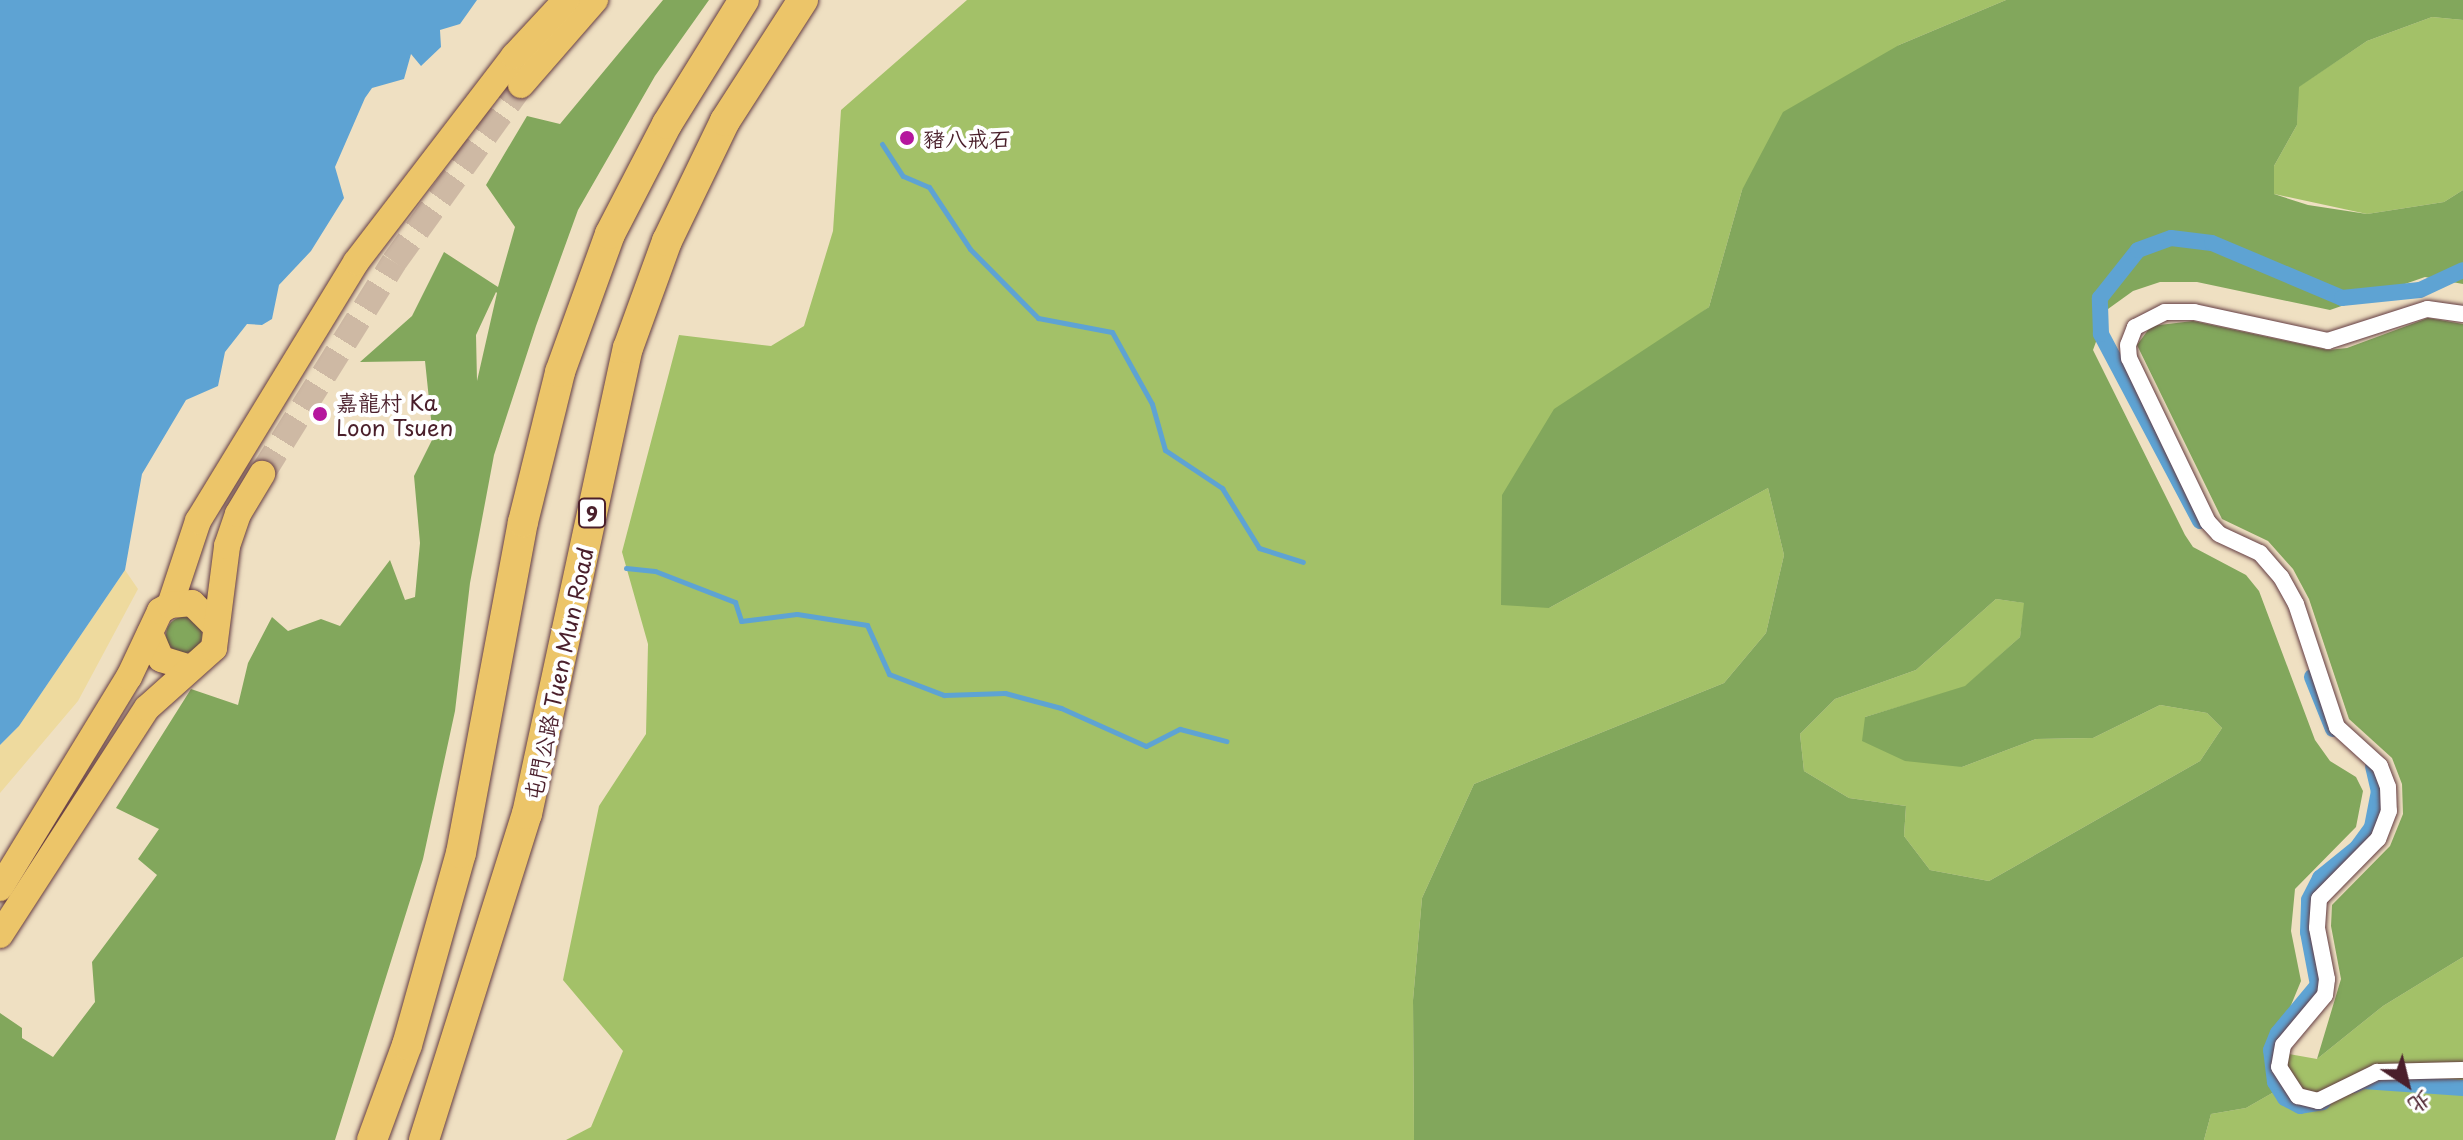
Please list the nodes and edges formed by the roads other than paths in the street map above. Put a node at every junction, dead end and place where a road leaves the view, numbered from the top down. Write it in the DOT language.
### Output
graph roads {
  1 [pos="566,0"];
  2 [pos="595,0"];
  3 [pos="744,0"];
  4 [pos="803,0"];
  5 [pos="521,85"];
  6 [pos="2463,314"];
  7 [pos="262,474"];
  8 [pos="170,605"];
  9 [pos="215,626"];
  10 [pos="150,633"];
  11 [pos="188,667"];
  12 [pos="0,888"];
  13 [pos="0,935"];
  14 [pos="2463,1070"];
  15 [pos="372,1140"];
  16 [pos="424,1140"];
  1 -- 8 [label="main road"];
  2 -- 5 [label="main road"];
  3 -- 15 [label="highway"];
  4 -- 16 [label="highway, 屯門公路 Tuen Mun Road / 9"];
  6 -- 14 [label="street"];
  7 -- 9 [label="main road"];
  8 -- 9 [label="main road"];
  8 -- 10 [label="main road"];
  9 -- 11 [label="main road"];
  10 -- 11 [label="main road"];
  10 -- 12 [label="main road"];
  11 -- 13 [label="main road"];
}
